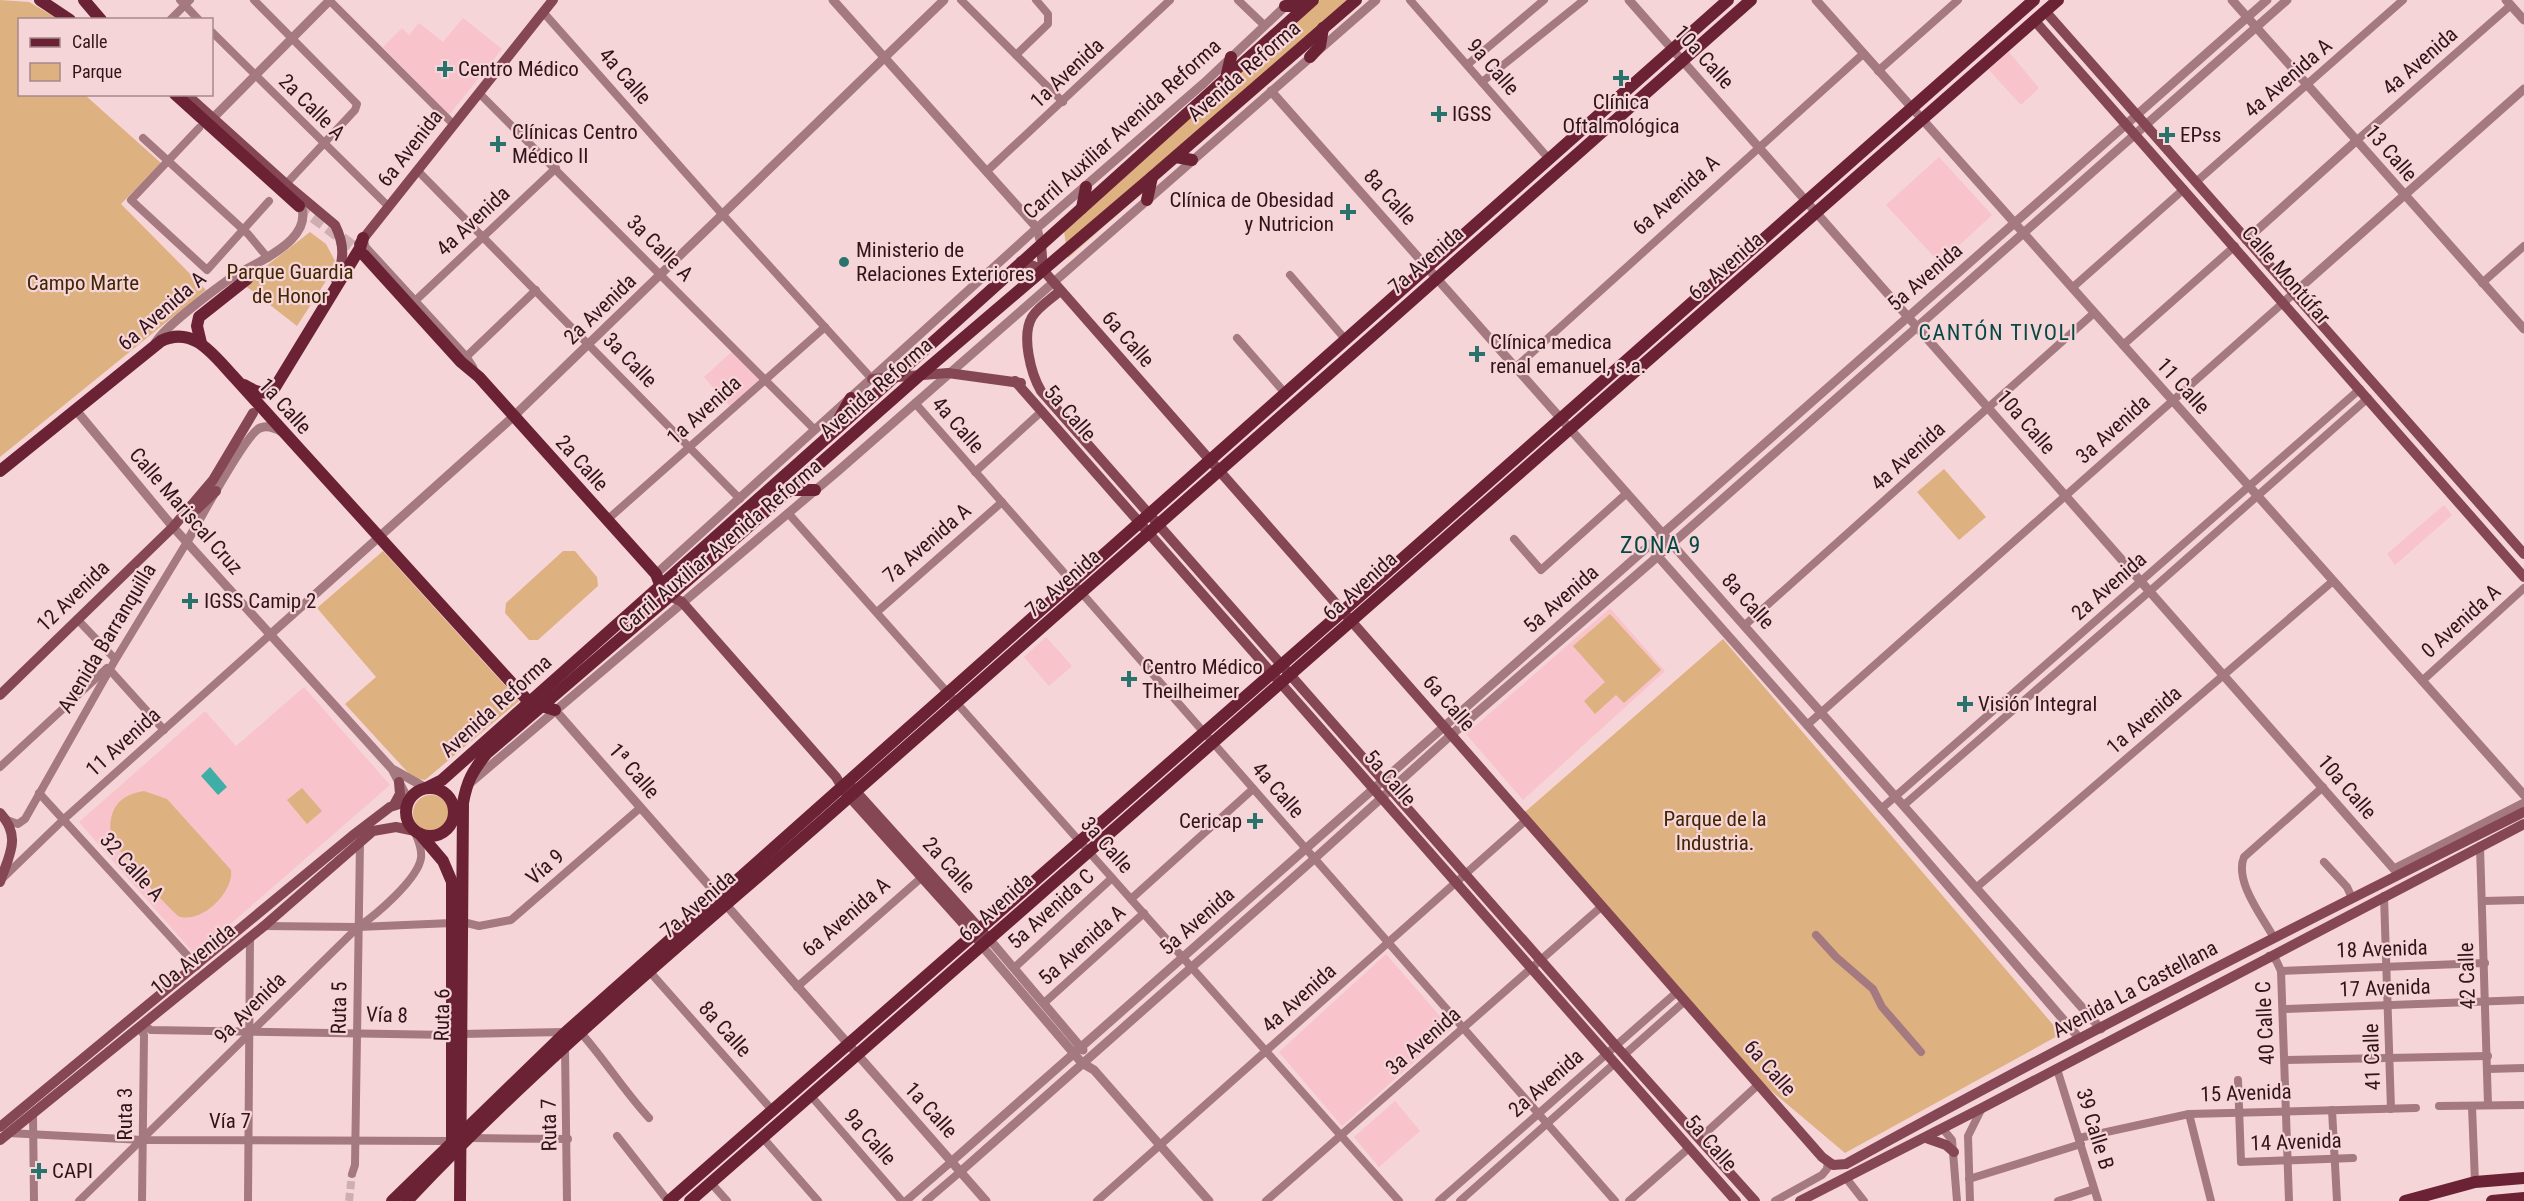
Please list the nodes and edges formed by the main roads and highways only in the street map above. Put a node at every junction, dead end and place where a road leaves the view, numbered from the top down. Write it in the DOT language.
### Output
graph roads {
  1 [pos="40,0"];
  2 [pos="84,0"];
  3 [pos="553,0"];
  4 [pos="1728,0"];
  5 [pos="1751,0"];
  6 [pos="2035,0"];
  7 [pos="2058,0"];
  8 [pos="1353,1"];
  9 [pos="1288,3"];
  10 [pos="1310,3"];
  11 [pos="2020,4"];
  12 [pos="2045,11"];
  13 [pos="97,15"];
  14 [pos="67,18"];
  15 [pos="2034,20"];
  16 [pos="1323,28"];
  17 [pos="1231,57"];
  18 [pos="1310,57"];
  19 [pos="1226,78"];
  20 [pos="177,96"];
  21 [pos="188,96"];
  22 [pos="1176,157"];
  23 [pos="1192,160"];
  24 [pos="1152,177"];
  25 [pos="1086,187"];
  26 [pos="1147,200"];
  27 [pos="300,205"];
  28 [pos="1082,208"];
  29 [pos="363,238"];
  30 [pos="1041,244"];
  31 [pos="364,255"];
  32 [pos="1021,261"];
  33 [pos="1043,270"];
  34 [pos="247,279"];
  35 [pos="336,280"];
  36 [pos="1060,291"];
  37 [pos="201,343"];
  38 [pos="920,375"];
  39 [pos="895,376"];
  40 [pos="234,377"];
  41 [pos="872,379"];
  42 [pos="274,380"];
  43 [pos="1016,381"];
  44 [pos="1041,391"];
  45 [pos="850,398"];
  46 [pos="253,413"];
  47 [pos="830,435"];
  48 [pos="1214,465"];
  49 [pos="0,471"];
  50 [pos="790,490"];
  51 [pos="814,490"];
  52 [pos="216,491"];
  53 [pos="1145,519"];
  54 [pos="173,526"];
  55 [pos="1154,530"];
  56 [pos="2524,554"];
  57 [pos="2524,577"];
  58 [pos="661,579"];
  59 [pos="676,596"];
  60 [pos="1347,616"];
  61 [pos="1276,668"];
  62 [pos="1285,679"];
  63 [pos="0,695"];
  64 [pos="952,697"];
  65 [pos="529,702"];
  66 [pos="542,706"];
  67 [pos="555,710"];
  68 [pos="399,782"];
  69 [pos="846,787"];
  70 [pos="426,788"];
  71 [pos="409,801"];
  72 [pos="463,803"];
  73 [pos="393,806"];
  74 [pos="2524,812"];
  75 [pos="3,817"];
  76 [pos="454,818"];
  77 [pos="2524,824"];
  78 [pos="463,830"];
  79 [pos="417,832"];
  80 [pos="2394,868"];
  81 [pos="0,881"];
  82 [pos="2355,896"];
  83 [pos="722,901"];
  84 [pos="458,923"];
  85 [pos="977,932"];
  86 [pos="986,943"];
  87 [pos="2246,953"];
  88 [pos="2269,956"];
  89 [pos="197,966"];
  90 [pos="144,1025"];
  91 [pos="2101,1029"];
  92 [pos="2080,1039"];
  93 [pos="2065,1064"];
  94 [pos="1936,1115"];
  95 [pos="1943,1129"];
  96 [pos="2,1135"];
  97 [pos="1926,1138"];
  98 [pos="459,1144"];
  99 [pos="1954,1152"];
  100 [pos="1828,1161"];
  101 [pos="2524,1178"];
  102 [pos="2524,1198"];
  103 [pos="392,1201"];
  104 [pos="407,1201"];
  105 [pos="460,1201"];
  106 [pos="668,1201"];
  107 [pos="690,1201"];
  108 [pos="1736,1201"];
  109 [pos="1755,1201"];
  110 [pos="1800,1201"];
  111 [pos="2405,1201"];
  112 [pos="2492,1201"];
  1 -- 14 [label="main road"];
  2 -- 13 [label="main road"];
  3 -- 29 [label="main road, 6a Avenida"];
  4 -- 48 [label="main road, 7a Avenida"];
  5 -- 48 [label="main road, 7a Avenida"];
  6 -- 11 [label="main road, 6a Avenida"];
  6 -- 12 [label="main road, Calle Montúfar"];
  7 -- 12 [label="main road, 6a Avenida"];
  8 -- 16 [label="main road, Avenida Reforma"];
  9 -- 10 [label="main road"];
  10 -- 19 [label="main road, Avenida Reforma"];
  11 -- 15 [label="main road, Calle Montúfar"];
  11 -- 60 [label="main road, 6a Avenida"];
  12 -- 15 [label="main road, 6a Avenida"];
  12 -- 56 [label="main road, Calle Montúfar"];
  15 -- 57 [label="main road, Calle Montúfar"];
  15 -- 60 [label="main road, 6a Avenida"];
  16 -- 18 [label="main road"];
  16 -- 22 [label="main road, Avenida Reforma"];
  17 -- 19 [label="main road"];
  19 -- 28 [label="main road, Avenida Reforma"];
  20 -- 27 [label="main road"];
  21 -- 35 [label="main road"];
  22 -- 23 [label="main road"];
  22 -- 24 [label="main road, Avenida Reforma"];
  24 -- 26 [label="main road"];
  24 -- 33 [label="main road, Avenida Reforma"];
  25 -- 28 [label="main road"];
  28 -- 30 [label="main road, Avenida Reforma"];
  29 -- 35 [label="main road, 6a Avenida"];
  29 -- 40 [label="main road"];
  30 -- 32 [label="main road, Avenida Reforma"];
  30 -- 33 [label="main road"];
  31 -- 58 [label="main road, 2a Calle"];
  32 -- 33 [label="main road, 6a Calle"];
  32 -- 39 [label="main road, Avenida Reforma"];
  33 -- 36 [label="main road, 6a Calle"];
  33 -- 38 [label="main road, Avenida Reforma"];
  34 -- 37 [label="main road"];
  35 -- 42 [label="main road, 6a Avenida"];
  36 -- 44 [label="main road, 5a Calle"];
  36 -- 48 [label="main road, 6a Calle"];
  37 -- 40 [label="main road, 1a Calle"];
  37 -- 49 [label="main road, 6a Avenida A"];
  38 -- 39 [label="main road, 5a Calle"];
  38 -- 43 [label="main road, 5a Calle"];
  38 -- 50 [label="main road, Avenida Reforma"];
  39 -- 41 [label="main road, 5a Calle"];
  39 -- 47 [label="main road, Avenida Reforma"];
  40 -- 65 [label="main road, 1a Calle"];
  43 -- 44 [label="main road, 5a Calle"];
  43 -- 53 [label="main road, 5a Calle"];
  44 -- 53 [label="main road, 5a Calle"];
  45 -- 47 [label="main road"];
  46 -- 54 [label="main road"];
  47 -- 58 [label="main road, Avenida Reforma"];
  48 -- 53 [label="main road, 7a Avenida"];
  48 -- 55 [label="main road, 7a Avenida"];
  48 -- 60 [label="main road, 6a Calle"];
  50 -- 51 [label="main road"];
  50 -- 59 [label="main road, Avenida Reforma"];
  52 -- 54 [label="main road"];
  53 -- 55 [label="main road, 5a Calle"];
  53 -- 64 [label="main road, 7a Avenida"];
  54 -- 63 [label="main road, 12 Avenida"];
  55 -- 61 [label="main road, 5a Calle"];
  55 -- 64 [label="main road, 7a Avenida"];
  58 -- 59 [label="main road, 2a Calle"];
  58 -- 65 [label="main road, Avenida Reforma"];
  59 -- 66 [label="main road, Avenida Reforma"];
  59 -- 69 [label="main road, 2a Calle"];
  60 -- 61 [label="main road, 6a Avenida"];
  60 -- 62 [label="main road, 6a Avenida"];
  60 -- 100 [label="main road, 6a Calle"];
  61 -- 62 [label="main road, 5a Calle"];
  61 -- 85 [label="main road, 6a Avenida"];
  62 -- 86 [label="main road, 6a Avenida"];
  62 -- 108 [label="main road, 5a Calle"];
  62 -- 109 [label="main road, 5a Calle"];
  64 -- 69 [label="main road, 7a Avenida"];
  65 -- 66 [label="main road"];
  65 -- 70 [label="main road, Avenida Reforma"];
  66 -- 67 [label="main road"];
  66 -- 72 [label="main road, Avenida Reforma"];
  68 -- 73 [label="main road"];
  69 -- 83 [label="main road, 7a Avenida"];
  69 -- 85 [label="main road, 2a Calle"];
  69 -- 85 [label="main road, 2a Calle"];
  70 -- 71 [label="main road"];
  70 -- 76 [label="main road"];
  71 -- 73 [label="main road, 10a Avenida"];
  71 -- 79 [label="main road"];
  72 -- 76 [label="main road"];
  72 -- 78 [label="main road, Avenida Reforma"];
  73 -- 89 [label="main road, 10a Avenida"];
  74 -- 82 [label="main road, Avenida La Castellana"];
  75 -- 81 [label="main road, Avenida Barranquilla"];
  76 -- 78 [label="main road"];
  76 -- 79 [label="main road"];
  77 -- 88 [label="main road, Avenida La Castellana"];
  78 -- 84 [label="main road, Ruta 6"];
  79 -- 84 [label="main road, Ruta 6"];
  79 -- 90 [label="main road, 10a Avenida"];
  80 -- 82 [label="main road"];
  82 -- 87 [label="main road, Avenida La Castellana"];
  83 -- 98 [label="main road, 7a Avenida"];
  83 -- 98 [label="main road, 7a Avenida"];
  84 -- 98 [label="main road, Ruta 6"];
  85 -- 86 [label="main road, 2a Calle"];
  85 -- 106 [label="main road, 6a Avenida"];
  86 -- 107 [label="main road, 6a Avenida"];
  87 -- 88 [label="main road"];
  87 -- 91 [label="main road, Avenida La Castellana"];
  88 -- 93 [label="main road, Avenida La Castellana"];
  89 -- 90 [label="main road"];
  89 -- 96 [label="main road, 10a Avenida"];
  90 -- 96 [label="main road, 10a Avenida"];
  91 -- 92 [label="main road, Avenida La Castellana"];
  91 -- 93 [label="main road"];
  92 -- 93 [label="main road"];
  92 -- 94 [label="main road, Avenida La Castellana"];
  93 -- 95 [label="main road, Avenida La Castellana"];
  94 -- 95 [label="main road"];
  94 -- 100 [label="main road, Avenida La Castellana"];
  95 -- 97 [label="main road, Avenida La Castellana"];
  97 -- 99 [label="main road"];
  97 -- 110 [label="main road, Avenida La Castellana"];
  98 -- 103 [label="main road, 7a Avenida"];
  98 -- 104 [label="main road, 7a Avenida"];
  98 -- 105 [label="main road, Ruta 6"];
  101 -- 111 [label="main road"];
  102 -- 112 [label="main road"];
}
